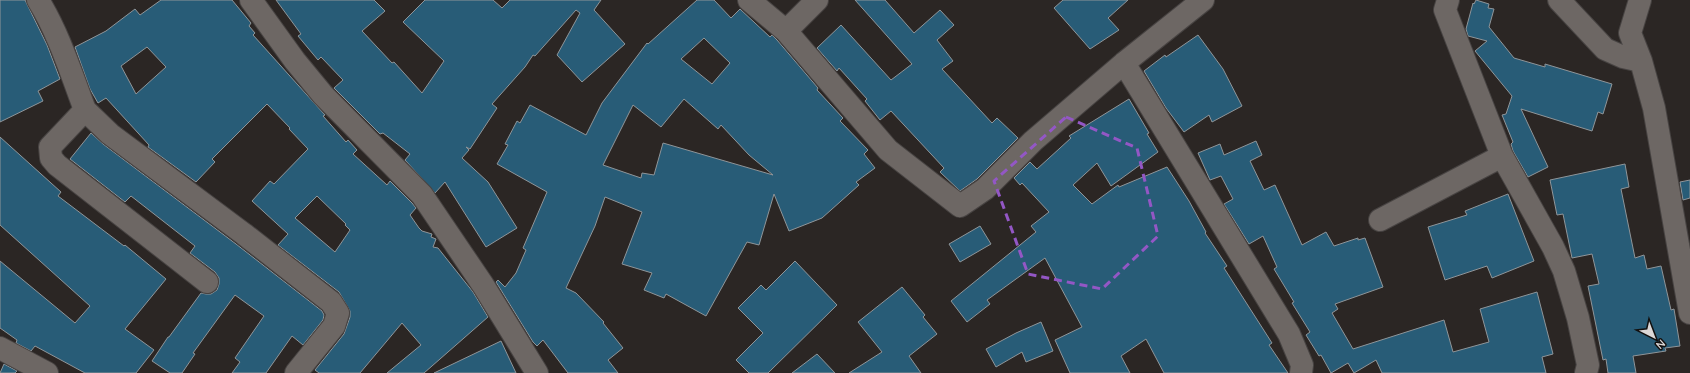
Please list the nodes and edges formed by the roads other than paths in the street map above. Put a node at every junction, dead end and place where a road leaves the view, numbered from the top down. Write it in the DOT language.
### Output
graph roads {
  1 [pos="38,0"];
  2 [pos="251,0"];
  3 [pos="749,0"];
  4 [pos="817,0"];
  5 [pos="1203,0"];
  6 [pos="1448,0"];
  7 [pos="1558,0"];
  8 [pos="1640,0"];
  9 [pos="786,31"];
  10 [pos="1641,61"];
  11 [pos="1124,63"];
  12 [pos="85,110"];
  13 [pos="1502,156"];
  14 [pos="1380,220"];
  15 [pos="207,282"];
  16 [pos="1690,313"];
  17 [pos="0,348"];
  18 [pos="47,373"];
  19 [pos="296,373"];
  20 [pos="537,373"];
  21 [pos="1301,373"];
  22 [pos="1586,373"];
  1 -- 12 [label="street"];
  2 -- 20 [label="street"];
  3 -- 9 [label="street"];
  4 -- 9 [label="street"];
  5 -- 11 [label="street"];
  6 -- 13 [label="street"];
  7 -- 10 [label="street"];
  8 -- 10 [label="street"];
  9 -- 11 [label="street"];
  10 -- 16 [label="street"];
  11 -- 21 [label="street"];
  12 -- 15 [label="street"];
  12 -- 19 [label="street"];
  13 -- 14 [label="street"];
  13 -- 22 [label="street"];
  17 -- 18 [label="street"];
}
